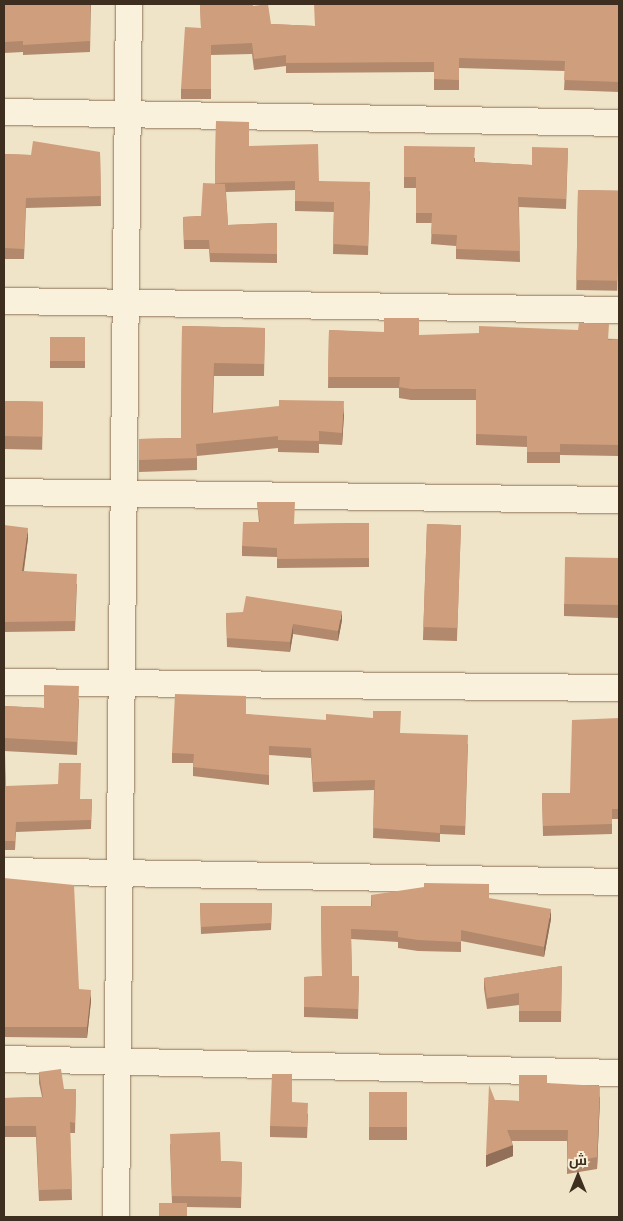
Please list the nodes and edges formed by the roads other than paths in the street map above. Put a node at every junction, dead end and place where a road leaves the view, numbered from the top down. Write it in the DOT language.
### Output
graph roads {
  1 [pos="130,4"];
  2 [pos="4,112"];
  3 [pos="130,115"];
  4 [pos="619,123"];
  5 [pos="125,300"];
  6 [pos="4,301"];
  7 [pos="619,310"];
  8 [pos="4,492"];
  9 [pos="125,494"];
  10 [pos="619,500"];
  11 [pos="4,682"];
  12 [pos="124,685"];
  13 [pos="619,688"];
  14 [pos="4,871"];
  15 [pos="122,872"];
  16 [pos="619,882"];
  17 [pos="4,1060"];
  18 [pos="118,1061"];
  19 [pos="619,1073"];
  20 [pos="116,1217"];
  1 -- 3 [label="street"];
  2 -- 3 [label="street"];
  3 -- 4 [label="street"];
  3 -- 5 [label="street"];
  5 -- 6 [label="street"];
  5 -- 7 [label="street"];
  5 -- 9 [label="street"];
  8 -- 9 [label="street"];
  9 -- 10 [label="street"];
  9 -- 12 [label="street"];
  11 -- 12 [label="street"];
  12 -- 13 [label="street"];
  12 -- 15 [label="street"];
  14 -- 15 [label="street"];
  15 -- 16 [label="street"];
  15 -- 18 [label="street"];
  17 -- 18 [label="street"];
  18 -- 19 [label="street"];
  18 -- 20 [label="street"];
}
